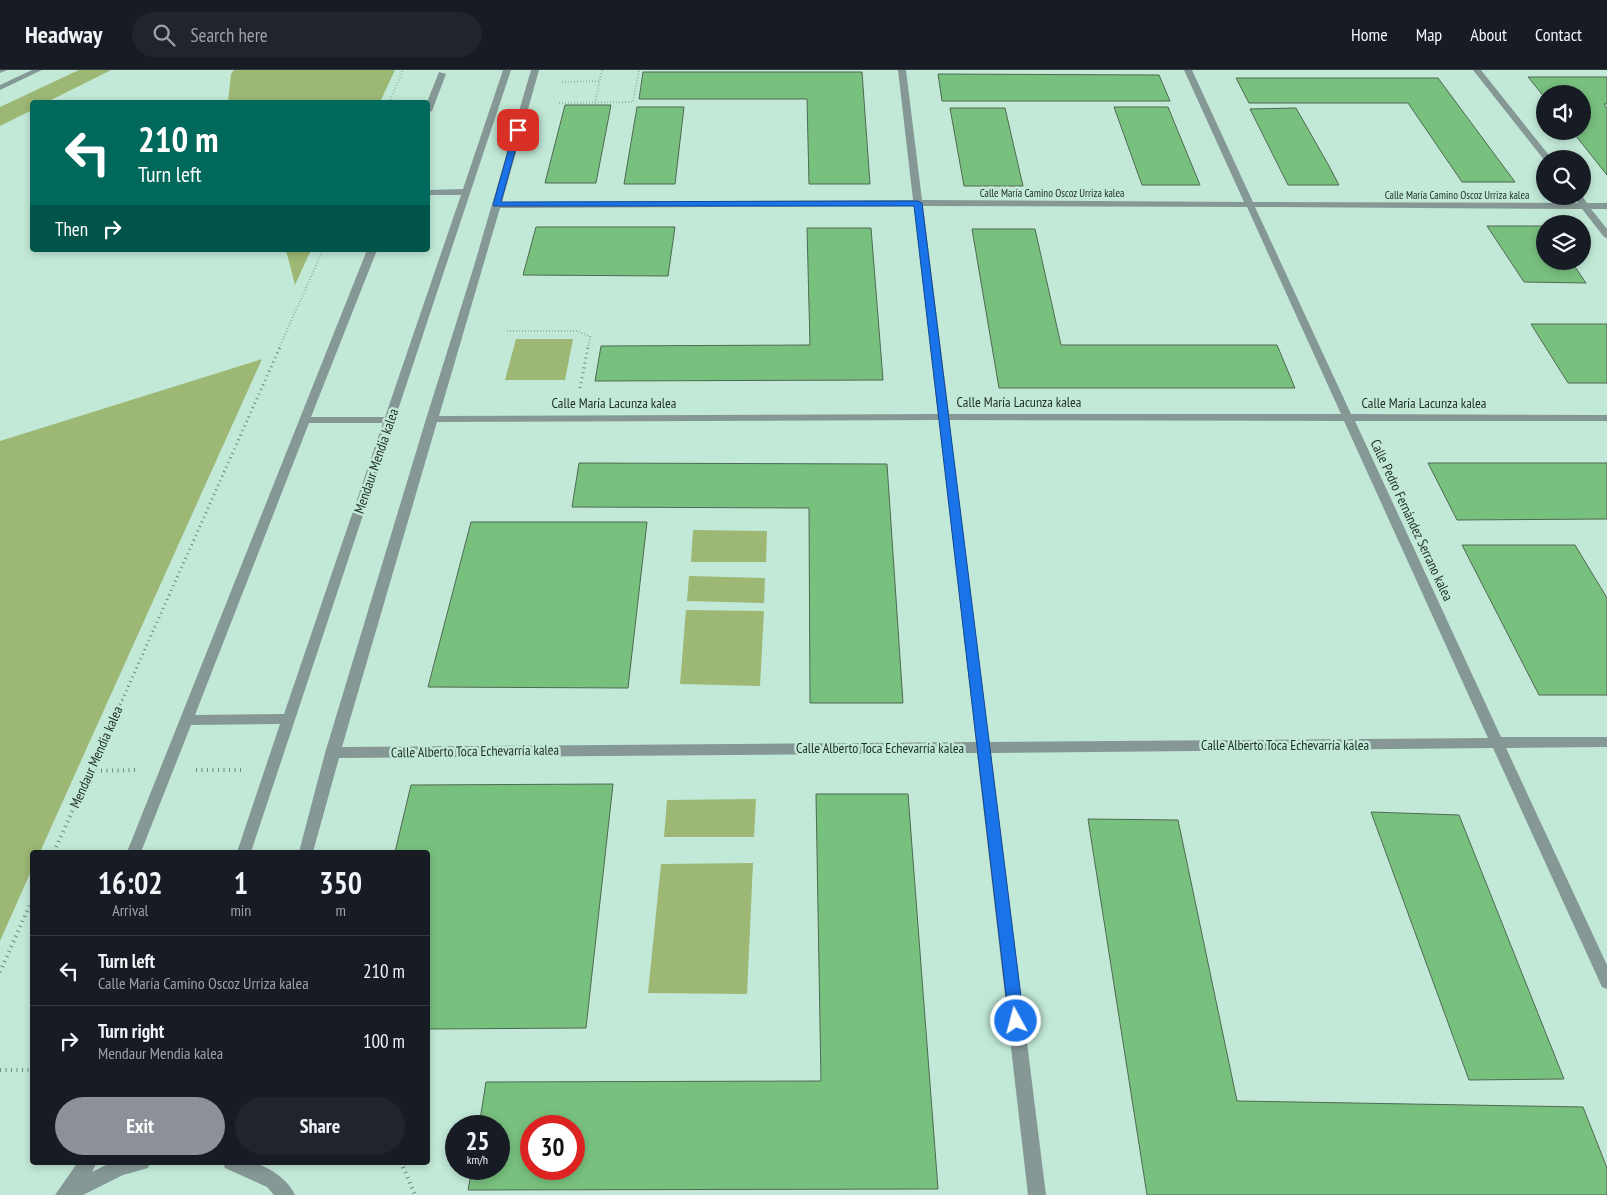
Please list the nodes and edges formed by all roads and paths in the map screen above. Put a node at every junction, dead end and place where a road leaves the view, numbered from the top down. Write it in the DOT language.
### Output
graph roads {
  1 [pos="38,70"];
  2 [pos="403,70"];
  3 [pos="507,70"];
  4 [pos="535,70"];
  5 [pos="602,70"];
  6 [pos="639,70"];
  7 [pos="902,70"];
  8 [pos="1188,70"];
  9 [pos="1477,70"];
  10 [pos="442,74"];
  11 [pos="600,81"];
  12 [pos="562,82"];
  13 [pos="0,88"];
  14 [pos="390,100"];
  15 [pos="595,102"];
  16 [pos="559,103"];
  17 [pos="430,107"];
  18 [pos="1541,150"];
  19 [pos="430,192"];
  20 [pos="466,192"];
  21 [pos="918,203"];
  22 [pos="497,205"];
  23 [pos="1250,206"];
  24 [pos="1585,206"];
  25 [pos="1607,206"];
  26 [pos="1607,235"];
  27 [pos="322,252"];
  28 [pos="371,252"];
  29 [pos="507,331"];
  30 [pos="580,388"];
  31 [pos="942,417"];
  32 [pos="1347,418"];
  33 [pos="1607,418"];
  34 [pos="431,419"];
  35 [pos="304,420"];
  36 [pos="390,420"];
  37 [pos="289,719"];
  38 [pos="186,720"];
  39 [pos="1607,742"];
  40 [pos="1496,744"];
  41 [pos="984,747"];
  42 [pos="332,753"];
  43 [pos="55,850"];
  44 [pos="135,850"];
  45 [pos="245,850"];
  46 [pos="307,850"];
  47 [pos="30,904"];
  48 [pos="0,972"];
  49 [pos="1607,982"];
  50 [pos="0,1070"];
  51 [pos="30,1070"];
  52 [pos="87,1165"];
  53 [pos="129,1165"];
  54 [pos="238,1165"];
  55 [pos="402,1165"];
  56 [pos="66,1194"];
  57 [pos="286,1195"];
  58 [pos="415,1195"];
  59 [pos="1037,1195"];
  1 -- 13 [label="street"];
  2 -- 14 [label="path"];
  3 -- 20 [label="street, Mendaur Mendia kalea"];
  4 -- 22 [label="street"];
  5 -- 11 [label="path"];
  6 -- 15 [label="path"];
  7 -- 21 [label="street"];
  8 -- 23 [label="street, Calle Pedro Fernández Serrano kalea"];
  9 -- 18 [label="street"];
  10 -- 17 [label="street"];
  11 -- 12 [label="path"];
  11 -- 15 [label="path"];
  15 -- 16 [label="path"];
  19 -- 20 [label="street"];
  20 -- 36 [label="street, Mendaur Mendia kalea"];
  21 -- 22 [label="street, Calle María Camino Oscoz Urriza kalea"];
  21 -- 23 [label="street, Calle María Camino Oscoz Urriza kalea"];
  21 -- 31 [label="street"];
  22 -- 34 [label="street"];
  23 -- 24 [label="street, Calle María Camino Oscoz Urriza kalea"];
  23 -- 32 [label="street, Calle Pedro Fernández Serrano kalea"];
  24 -- 25 [label="street, Calle María Camino Oscoz Urriza kalea"];
  24 -- 26 [label="street"];
  27 -- 43 [label="path, Mendaur Mendia kalea"];
  28 -- 35 [label="street"];
  29 -- 30 [label="path"];
  31 -- 32 [label="street, Calle María Lacunza kalea"];
  31 -- 34 [label="street, Calle María Lacunza kalea"];
  31 -- 41 [label="street"];
  32 -- 33 [label="street, Calle María Lacunza kalea"];
  32 -- 40 [label="street, Calle Pedro Fernández Serrano kalea"];
  34 -- 42 [label="street"];
  35 -- 36 [label="street"];
  35 -- 38 [label="street"];
  36 -- 37 [label="street, Mendaur Mendia kalea"];
  37 -- 38 [label="street"];
  37 -- 45 [label="street, Mendaur Mendia kalea"];
  38 -- 44 [label="street"];
  39 -- 40 [label="street, Calle Alberto Toca Echevarría kalea"];
  40 -- 41 [label="street, Calle Alberto Toca Echevarría kalea"];
  40 -- 49 [label="street, Calle Pedro Fernández Serrano kalea"];
  41 -- 42 [label="street, Calle Alberto Toca Echevarría kalea"];
  41 -- 59 [label="street"];
  42 -- 46 [label="street"];
  47 -- 48 [label="path"];
  50 -- 51 [label="path"];
  52 -- 56 [label="street"];
  53 -- 56 [label="street"];
  54 -- 57 [label="street"];
  55 -- 58 [label="path"];
}
